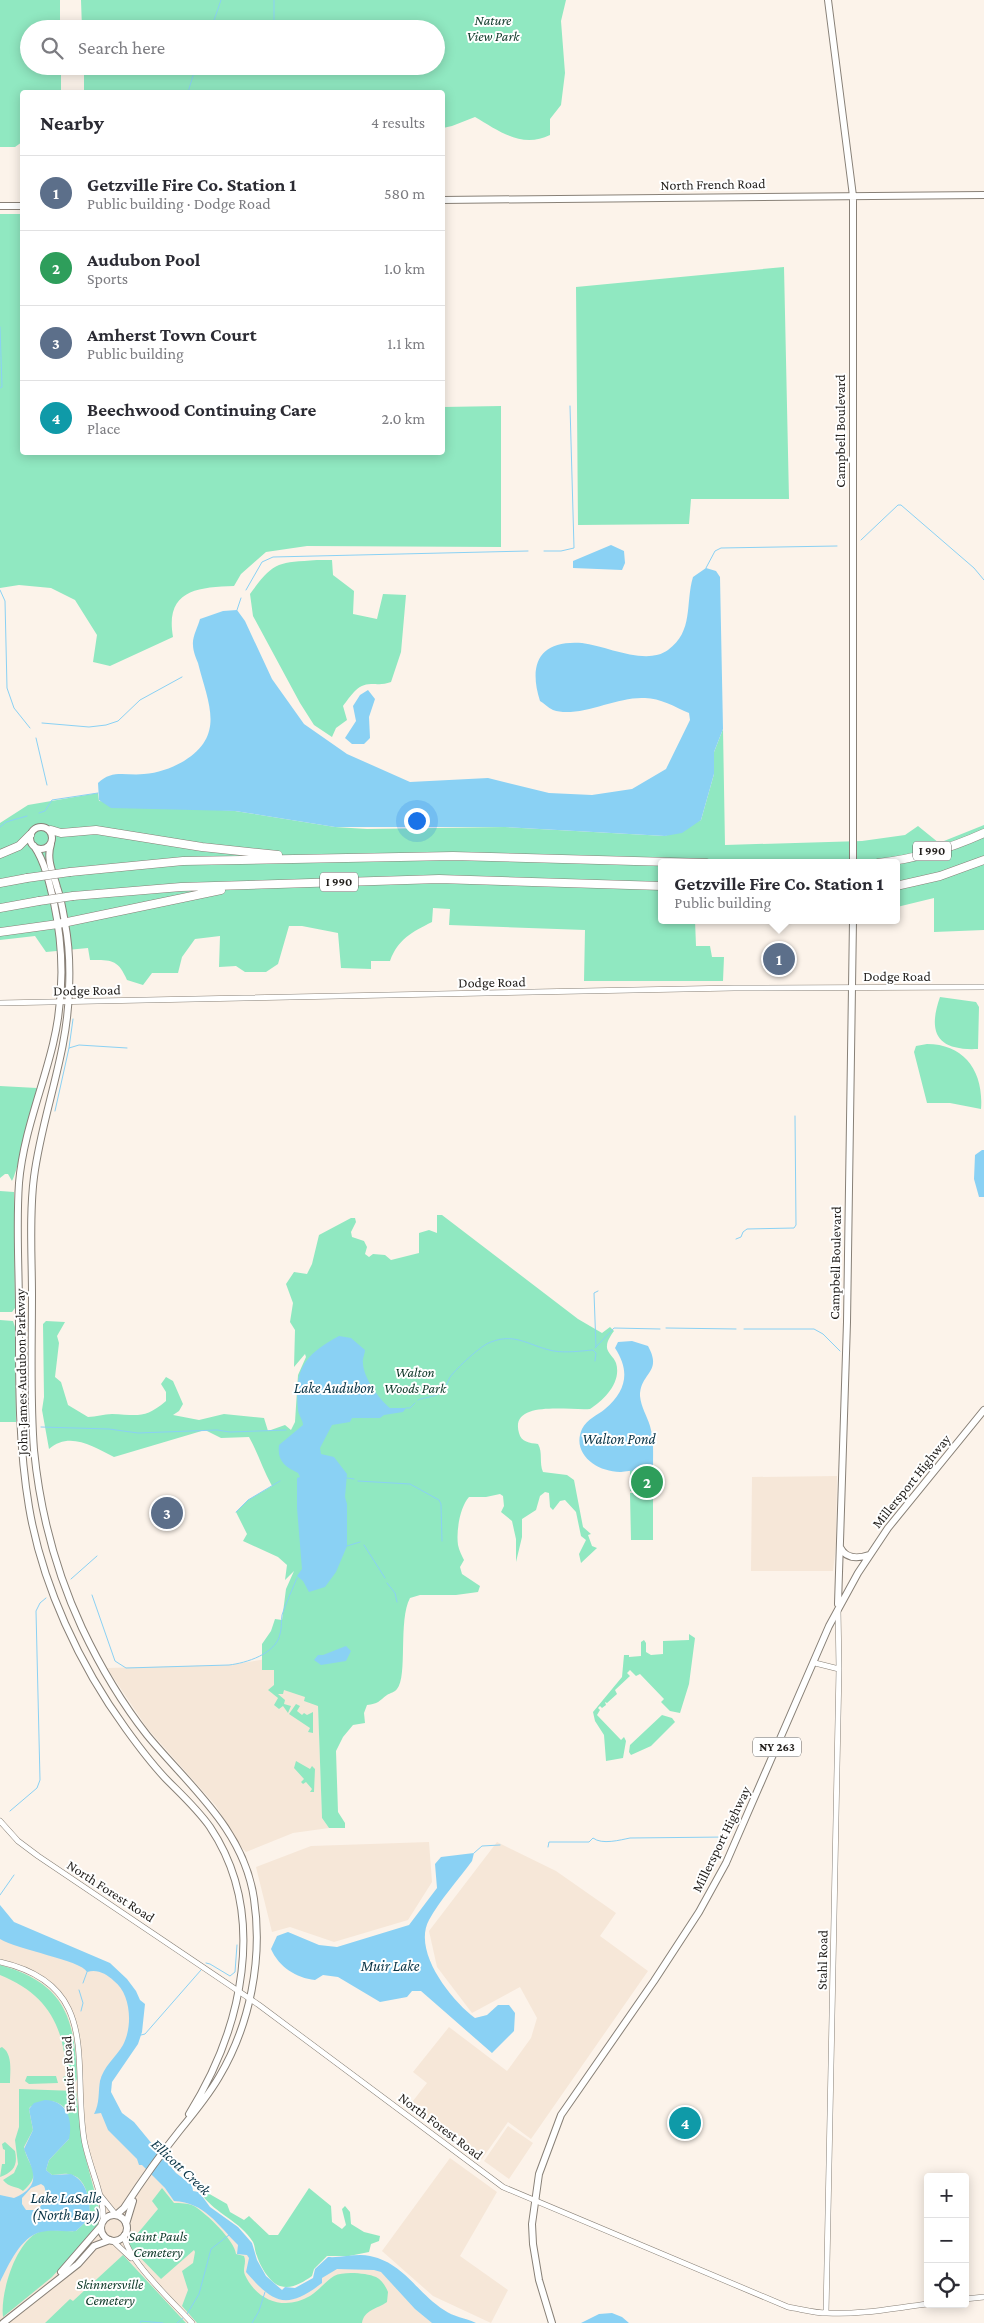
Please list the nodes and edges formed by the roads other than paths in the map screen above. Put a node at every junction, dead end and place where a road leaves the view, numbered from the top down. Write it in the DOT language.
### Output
graph roads {
  1 [pos="828,0"];
  2 [pos="984,195"];
  3 [pos="852,196"];
  4 [pos="445,200"];
  5 [pos="0,206"];
  6 [pos="20,206"];
  7 [pos="50,830"];
  8 [pos="984,834"];
  9 [pos="30,835"];
  10 [pos="51,844"];
  11 [pos="34,846"];
  12 [pos="0,854"];
  13 [pos="310,858"];
  14 [pos="853,859"];
  15 [pos="899,859"];
  16 [pos="984,860"];
  17 [pos="658,862"];
  18 [pos="0,882"];
  19 [pos="288,884"];
  20 [pos="900,885"];
  21 [pos="658,886"];
  22 [pos="0,908"];
  23 [pos="61,923"];
  24 [pos="853,924"];
  25 [pos="0,932"];
  26 [pos="851,987"];
  27 [pos="984,987"];
  28 [pos="61,1002"];
  29 [pos="68,1002"];
  30 [pos="0,1003"];
  31 [pos="984,1410"];
  32 [pos="35,1452"];
  33 [pos="22,1453"];
  34 [pos="840,1545"];
  35 [pos="869,1555"];
  36 [pos="838,1606"];
  37 [pos="814,1663"];
  38 [pos="839,1669"];
  39 [pos="145,1732"];
  40 [pos="134,1741"];
  41 [pos="184,1778"];
  42 [pos="173,1786"];
  43 [pos="0,1822"];
  44 [pos="0,1962"];
  45 [pos="238,1991"];
  46 [pos="249,1999"];
  47 [pos="183,2126"];
  48 [pos="99,2194"];
  49 [pos="134,2194"];
  50 [pos="534,2201"];
  51 [pos="116,2215"];
  52 [pos="102,2223"];
  53 [pos="126,2225"];
  54 [pos="124,2235"];
  55 [pos="111,2241"];
  56 [pos="134,2260"];
  57 [pos="50,2284"];
  58 [pos="984,2297"];
  59 [pos="969,2299"];
  60 [pos="924,2305"];
  61 [pos="826,2313"];
  62 [pos="190,2321"];
  63 [pos="3,2323"];
  64 [pos="552,2323"];
  1 -- 3 [label="main road, Campbell Boulevard"];
  2 -- 3 [label="main road, North French Road"];
  3 -- 4 [label="main road, North French Road"];
  3 -- 14 [label="main road, Campbell Boulevard"];
  5 -- 6 [label="main road"];
  7 -- 9 [label="main road"];
  7 -- 10 [label="main road"];
  7 -- 13 [label="highway"];
  8 -- 15 [label="highway, I 990"];
  9 -- 11 [label="main road"];
  9 -- 12 [label="highway"];
  10 -- 11 [label="main road"];
  10 -- 23 [label="main road, John James Audubon Parkway"];
  11 -- 23 [label="main road, John James Audubon Parkway"];
  13 -- 17 [label="highway, I 990"];
  13 -- 18 [label="highway, I 990, bridge"];
  16 -- 20 [label="highway, I 990"];
  19 -- 21 [label="highway, I 990"];
  19 -- 22 [label="highway, I 990, bridge"];
  19 -- 23 [label="highway"];
  23 -- 25 [label="highway"];
  23 -- 28 [label="main road, John James Audubon Parkway"];
  23 -- 29 [label="main road, John James Audubon Parkway"];
  24 -- 26 [label="main road, Campbell Boulevard"];
  26 -- 27 [label="street, Dodge Road"];
  26 -- 29 [label="street, Dodge Road"];
  26 -- 34 [label="main road, Campbell Boulevard"];
  28 -- 29 [label="street, Dodge Road"];
  28 -- 30 [label="street, Dodge Road"];
  28 -- 33 [label="main road, John James Audubon Parkway"];
  29 -- 32 [label="main road, John James Audubon Parkway"];
  31 -- 35 [label="main road, Millersport Highway / NY 263"];
  32 -- 33 [label="main road"];
  32 -- 39 [label="main road, John James Audubon Parkway"];
  33 -- 40 [label="main road, John James Audubon Parkway"];
  34 -- 35 [label="main road"];
  34 -- 36 [label="main road, Campbell Boulevard"];
  35 -- 36 [label="main road, Millersport Highway / NY 263"];
  36 -- 37 [label="main road, Millersport Highway / NY 263"];
  36 -- 38 [label="street, Stahl Road"];
  37 -- 38 [label="street"];
  37 -- 50 [label="main road, Millersport Highway / NY 263"];
  38 -- 61 [label="street, Stahl Road"];
  39 -- 40 [label="main road"];
  39 -- 41 [label="main road, John James Audubon Parkway"];
  40 -- 42 [label="main road, John James Audubon Parkway"];
  41 -- 42 [label="main road"];
  41 -- 46 [label="main road, John James Audubon Parkway"];
  42 -- 45 [label="main road, John James Audubon Parkway"];
  43 -- 45 [label="street, North Forest Road"];
  44 -- 48 [label="street, Frontier Road"];
  45 -- 46 [label="street, North Forest Road"];
  45 -- 47 [label="main road, John James Audubon Parkway"];
  46 -- 47 [label="main road, John James Audubon Parkway"];
  46 -- 50 [label="street, North Forest Road"];
  47 -- 49 [label="main road, John James Audubon Parkway"];
  48 -- 51 [label="street, Frontier Road"];
  48 -- 52 [label="street, Frontier Road"];
  49 -- 51 [label="main road, John James Audubon Parkway"];
  49 -- 53 [label="main road, John James Audubon Parkway"];
  50 -- 61 [label="street, North Forest Road"];
  50 -- 64 [label="main road, Millersport Highway / NY 263"];
  51 -- 52 [label="main road"];
  51 -- 53 [label="main road"];
  52 -- 55 [label="main road"];
  52 -- 57 [label="main road"];
  53 -- 54 [label="main road"];
  54 -- 55 [label="main road"];
  54 -- 56 [label="street"];
  55 -- 56 [label="street"];
  55 -- 57 [label="main road"];
  56 -- 62 [label="street"];
  57 -- 63 [label="main road"];
  58 -- 59 [label="street"];
  60 -- 61 [label="street, North Forest Road"];
}
